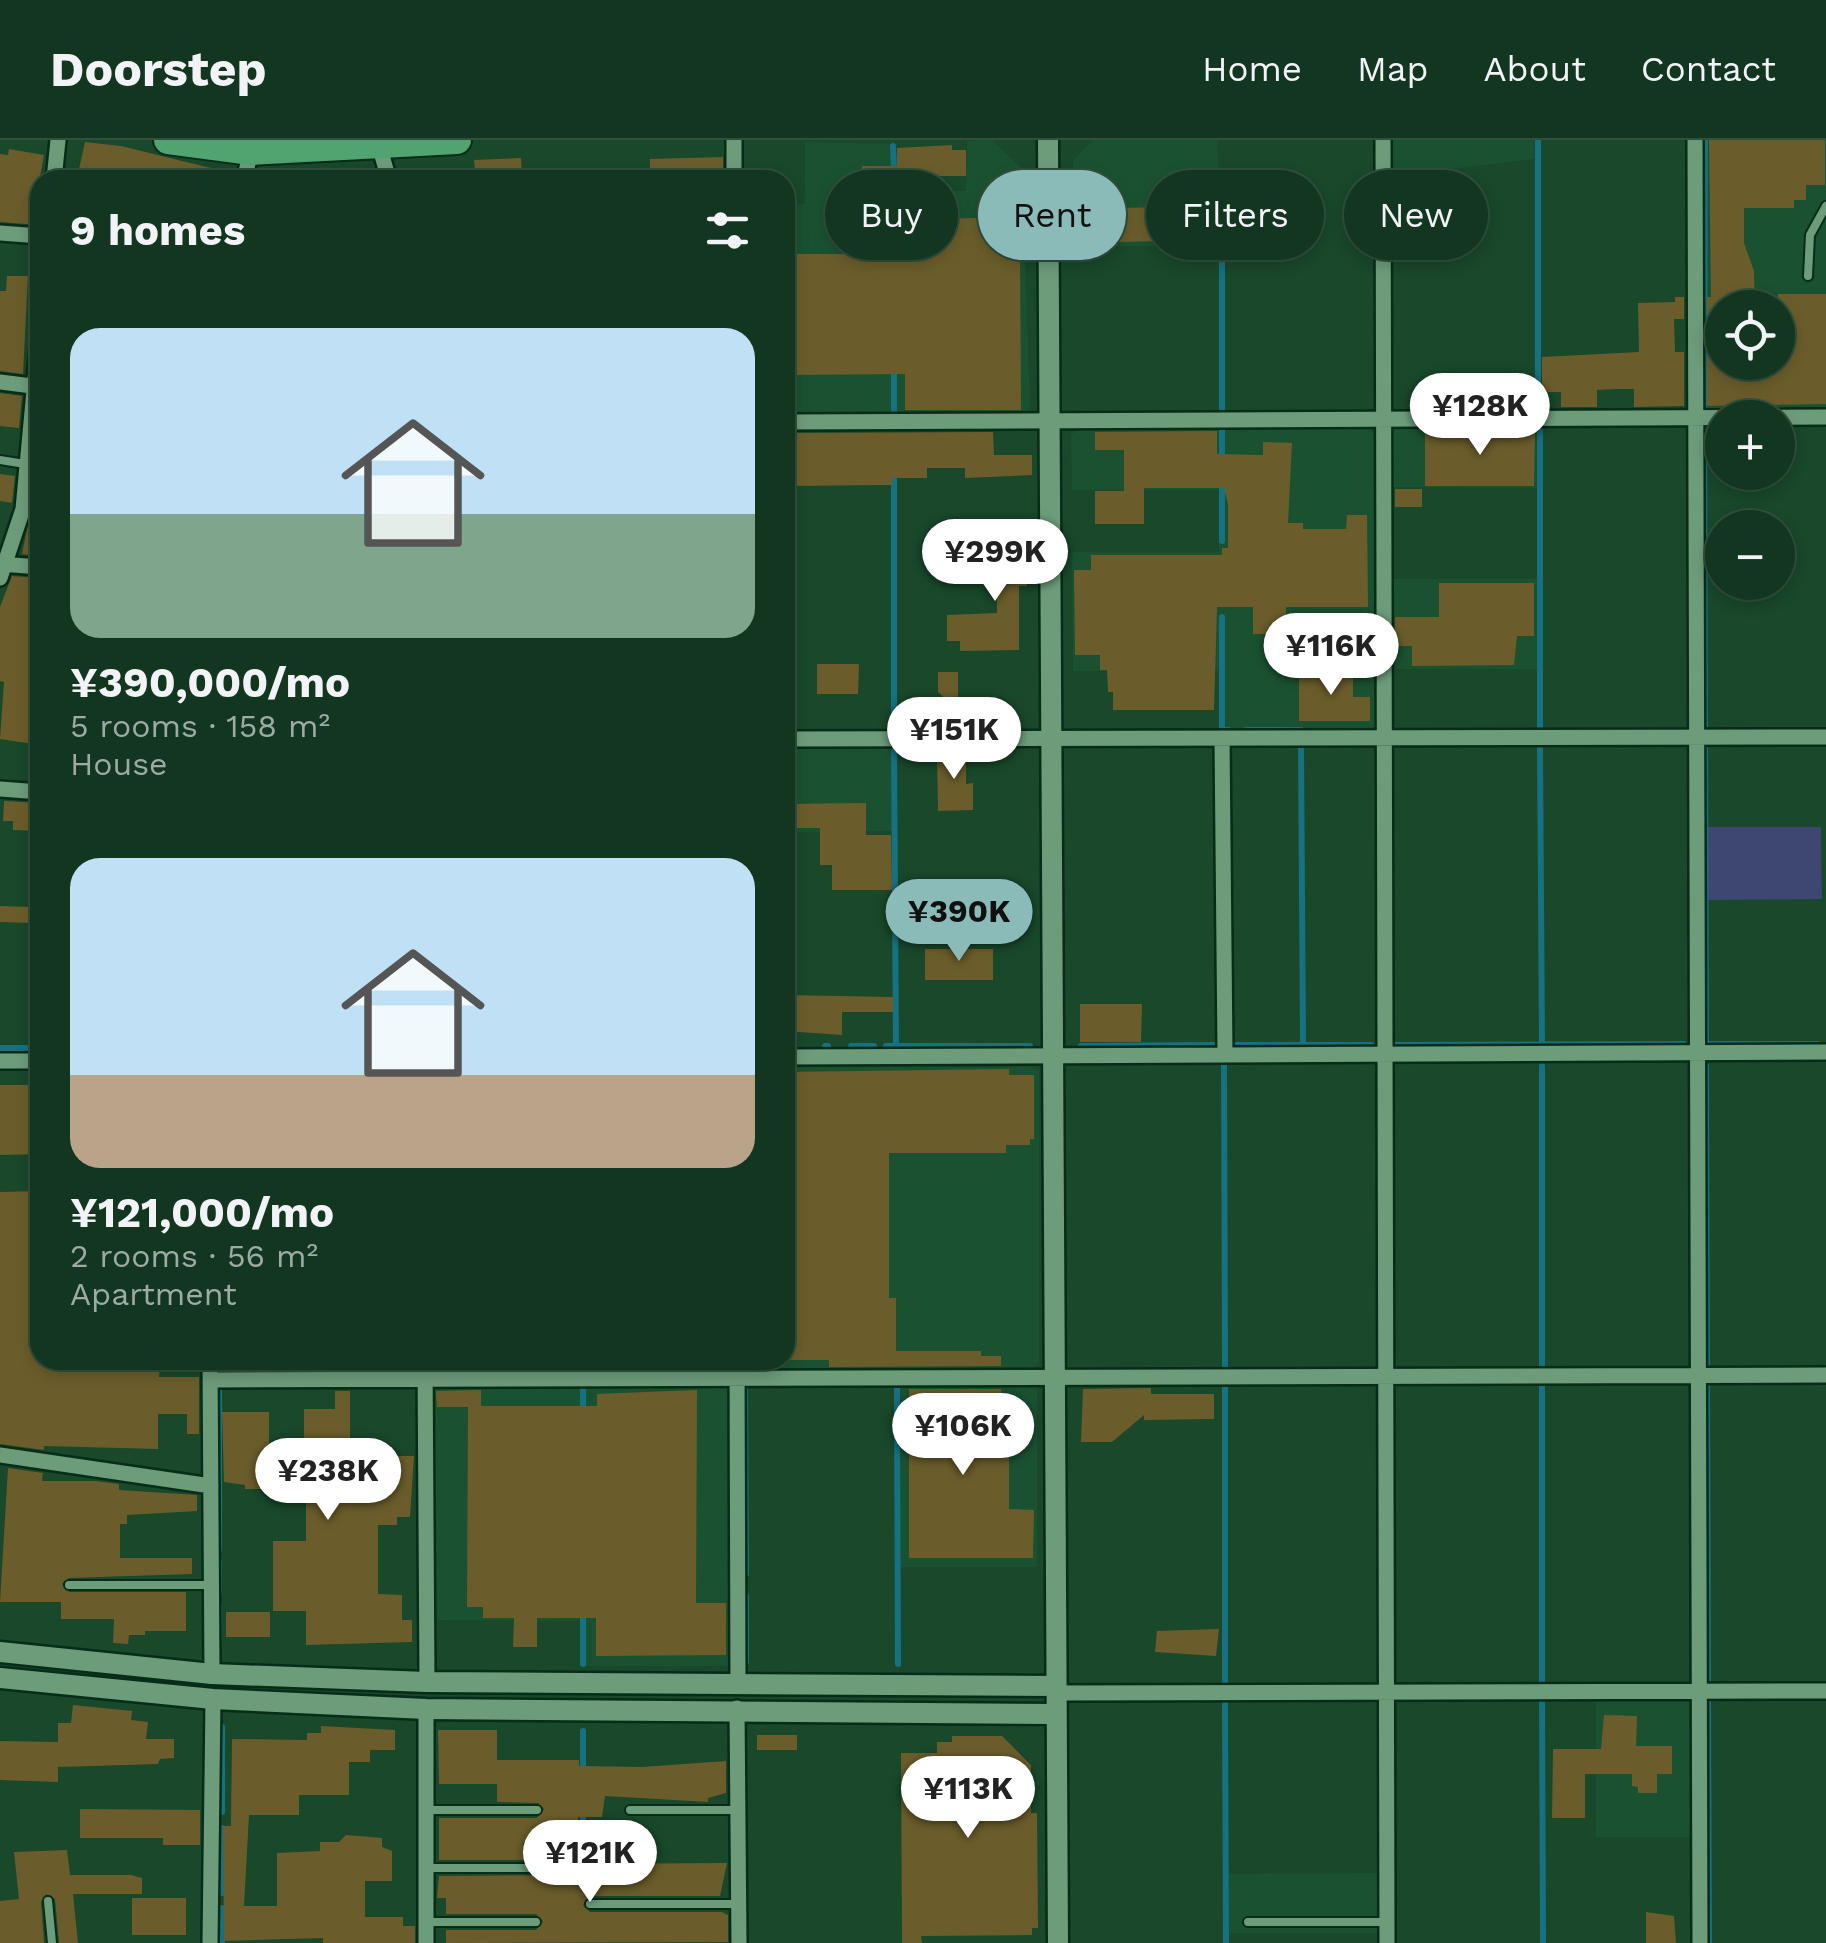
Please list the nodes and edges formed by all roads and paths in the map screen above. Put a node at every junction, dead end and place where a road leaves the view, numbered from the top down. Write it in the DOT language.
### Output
graph roads {
  1 [pos="58,140"];
  2 [pos="168,140"];
  3 [pos="445,140"];
  4 [pos="457,140"];
  5 [pos="734,140"];
  6 [pos="1048,140"];
  7 [pos="1383,140"];
  8 [pos="1695,140"];
  9 [pos="392,143"];
  10 [pos="260,147"];
  11 [pos="55,170"];
  12 [pos="249,170"];
  13 [pos="390,170"];
  14 [pos="734,170"];
  15 [pos="1826,206"];
  16 [pos="0,233"];
  17 [pos="30,235"];
  18 [pos="1808,276"];
  19 [pos="0,382"];
  20 [pos="30,385"];
  21 [pos="1826,416"];
  22 [pos="1696,418"];
  23 [pos="1384,420"];
  24 [pos="795,422"];
  25 [pos="1050,422"];
  26 [pos="30,441"];
  27 [pos="0,460"];
  28 [pos="27,464"];
  29 [pos="30,568"];
  30 [pos="2,569"];
  31 [pos="1826,737"];
  32 [pos="1222,738"];
  33 [pos="1384,738"];
  34 [pos="1697,738"];
  35 [pos="795,739"];
  36 [pos="1054,739"];
  37 [pos="0,790"];
  38 [pos="30,792"];
  39 [pos="1385,1052"];
  40 [pos="1826,1052"];
  41 [pos="1698,1053"];
  42 [pos="1225,1054"];
  43 [pos="1055,1055"];
  44 [pos="795,1057"];
  45 [pos="30,1060"];
  46 [pos="0,1061"];
  47 [pos="210,1370"];
  48 [pos="425,1370"];
  49 [pos="737,1370"];
  50 [pos="1826,1375"];
  51 [pos="1698,1376"];
  52 [pos="1386,1377"];
  53 [pos="1056,1378"];
  54 [pos="425,1379"];
  55 [pos="737,1379"];
  56 [pos="210,1380"];
  57 [pos="0,1455"];
  58 [pos="211,1486"];
  59 [pos="69,1585"];
  60 [pos="212,1585"];
  61 [pos="0,1652"];
  62 [pos="212,1674"];
  63 [pos="0,1678"];
  64 [pos="427,1682"];
  65 [pos="738,1684"];
  66 [pos="1699,1691"];
  67 [pos="1826,1691"];
  68 [pos="1386,1692"];
  69 [pos="1055,1698"];
  70 [pos="213,1699"];
  71 [pos="738,1708"];
  72 [pos="426,1709"];
  73 [pos="426,1810"];
  74 [pos="538,1810"];
  75 [pos="630,1810"];
  76 [pos="738,1810"];
  77 [pos="426,1868"];
  78 [pos="550,1868"];
  79 [pos="48,1901"];
  80 [pos="590,1904"];
  81 [pos="739,1904"];
  82 [pos="426,1922"];
  83 [pos="536,1922"];
  84 [pos="1248,1922"];
  85 [pos="1387,1922"];
  86 [pos="52,1943"];
  87 [pos="210,1943"];
  88 [pos="426,1943"];
  89 [pos="739,1943"];
  90 [pos="1058,1943"];
  91 [pos="1387,1943"];
  92 [pos="1700,1943"];
  1 -- 11 [label="street"];
  2 -- 10 [label="highway"];
  3 -- 4 [label="highway"];
  3 -- 9 [label="highway"];
  5 -- 14 [label="street"];
  6 -- 25 [label="street"];
  7 -- 23 [label="street"];
  8 -- 22 [label="street"];
  9 -- 10 [label="highway"];
  9 -- 13 [label="street"];
  10 -- 12 [label="street"];
  15 -- 18 [label="lane"];
  16 -- 17 [label="street"];
  19 -- 20 [label="street"];
  21 -- 22 [label="street"];
  22 -- 23 [label="street"];
  22 -- 34 [label="street"];
  23 -- 25 [label="street"];
  23 -- 33 [label="street"];
  24 -- 25 [label="street"];
  25 -- 36 [label="street"];
  26 -- 28 [label="street"];
  27 -- 28 [label="lane"];
  28 -- 30 [label="street"];
  29 -- 30 [label="street"];
  31 -- 34 [label="street"];
  32 -- 33 [label="street"];
  32 -- 36 [label="street"];
  32 -- 42 [label="street"];
  33 -- 34 [label="street"];
  33 -- 39 [label="street"];
  34 -- 41 [label="street"];
  35 -- 36 [label="street"];
  36 -- 43 [label="street"];
  37 -- 38 [label="street"];
  39 -- 41 [label="street"];
  39 -- 42 [label="street"];
  39 -- 52 [label="street"];
  40 -- 41 [label="street"];
  41 -- 51 [label="street"];
  42 -- 43 [label="street"];
  43 -- 44 [label="street"];
  43 -- 53 [label="street"];
  45 -- 46 [label="street"];
  47 -- 56 [label="street"];
  48 -- 54 [label="street"];
  49 -- 55 [label="street"];
  50 -- 51 [label="street"];
  51 -- 52 [label="street"];
  51 -- 66 [label="street"];
  52 -- 53 [label="street"];
  52 -- 68 [label="street"];
  53 -- 55 [label="street"];
  53 -- 69 [label="street"];
  54 -- 55 [label="street"];
  54 -- 56 [label="street"];
  54 -- 64 [label="street"];
  55 -- 65 [label="street"];
  56 -- 58 [label="street"];
  57 -- 58 [label="street"];
  58 -- 60 [label="street"];
  59 -- 60 [label="lane"];
  60 -- 62 [label="street"];
  61 -- 62 [label="street"];
  62 -- 64 [label="street"];
  63 -- 70 [label="street"];
  64 -- 65 [label="street"];
  65 -- 69 [label="street"];
  66 -- 67 [label="street"];
  66 -- 68 [label="street"];
  66 -- 92 [label="street"];
  68 -- 69 [label="street"];
  68 -- 85 [label="street"];
  69 -- 71 [label="street"];
  69 -- 90 [label="street"];
  70 -- 72 [label="street"];
  70 -- 87 [label="street"];
  71 -- 72 [label="street"];
  71 -- 76 [label="street"];
  72 -- 73 [label="street"];
  73 -- 74 [label="lane"];
  73 -- 77 [label="street"];
  75 -- 76 [label="lane"];
  76 -- 81 [label="street"];
  77 -- 78 [label="lane"];
  77 -- 82 [label="street"];
  79 -- 86 [label="lane"];
  80 -- 81 [label="lane"];
  81 -- 89 [label="street"];
  82 -- 83 [label="lane"];
  82 -- 88 [label="street"];
  84 -- 85 [label="lane"];
  85 -- 91 [label="street"];
}
